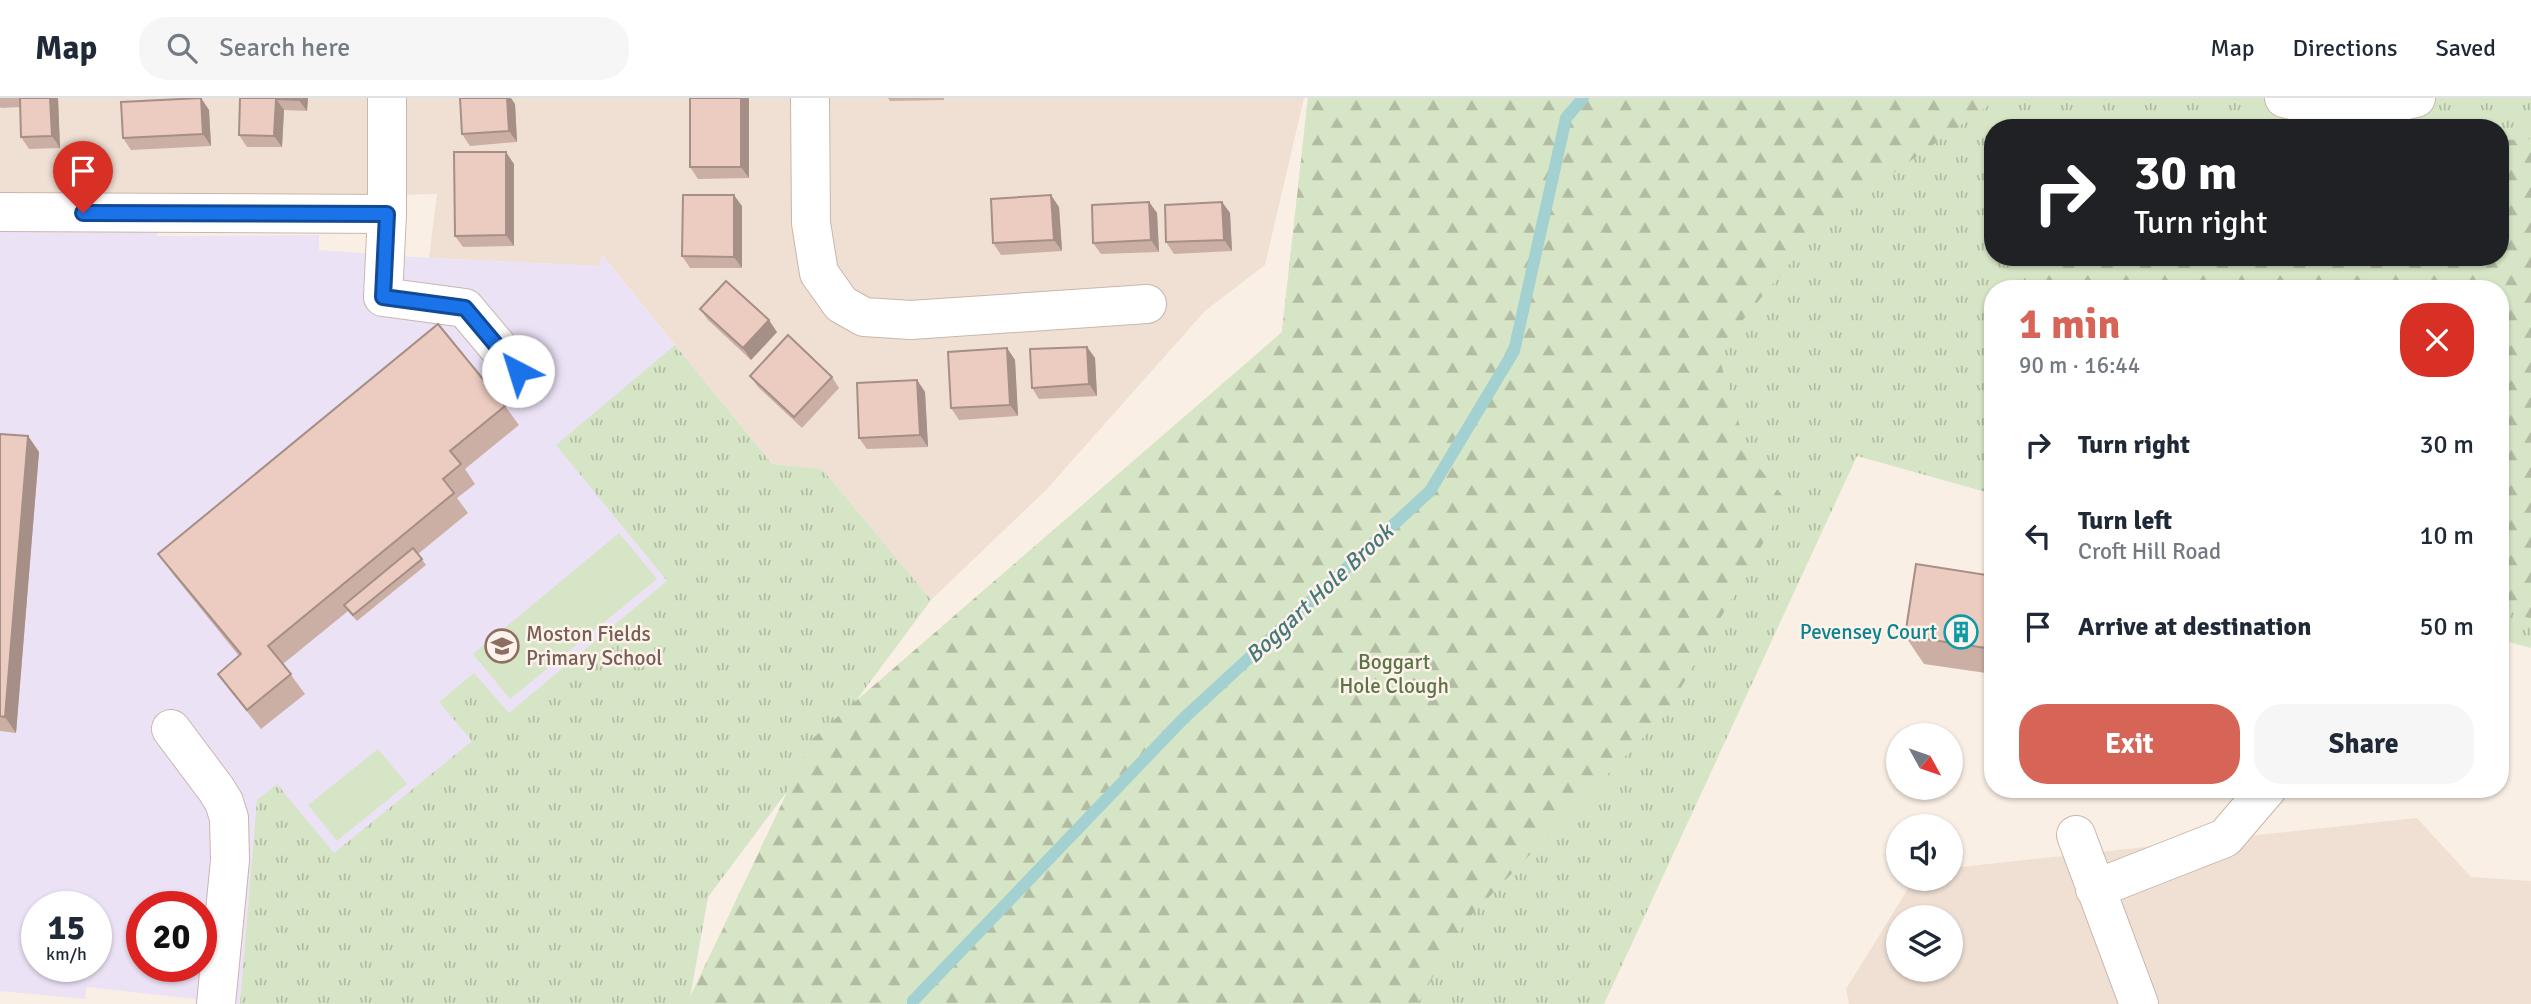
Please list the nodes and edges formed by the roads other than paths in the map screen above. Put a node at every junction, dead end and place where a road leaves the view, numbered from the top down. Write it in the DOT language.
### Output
graph roads {
  1 [pos="387,98"];
  2 [pos="810,98"];
  3 [pos="2284,98"];
  4 [pos="2416,98"];
  5 [pos="0,212"];
  6 [pos="387,214"];
  7 [pos="1147,304"];
  8 [pos="518,371"];
  9 [pos="171,729"];
  10 [pos="2259,798"];
  11 [pos="2076,835"];
  12 [pos="2095,889"];
  13 [pos="216,1004"];
  14 [pos="2139,1004"];
  1 -- 6 [label="street"];
  2 -- 7 [label="street"];
  3 -- 4 [label="street"];
  5 -- 6 [label="street"];
  6 -- 8 [label="street"];
  9 -- 13 [label="street"];
  10 -- 12 [label="street"];
  11 -- 12 [label="street"];
  12 -- 14 [label="street"];
}
